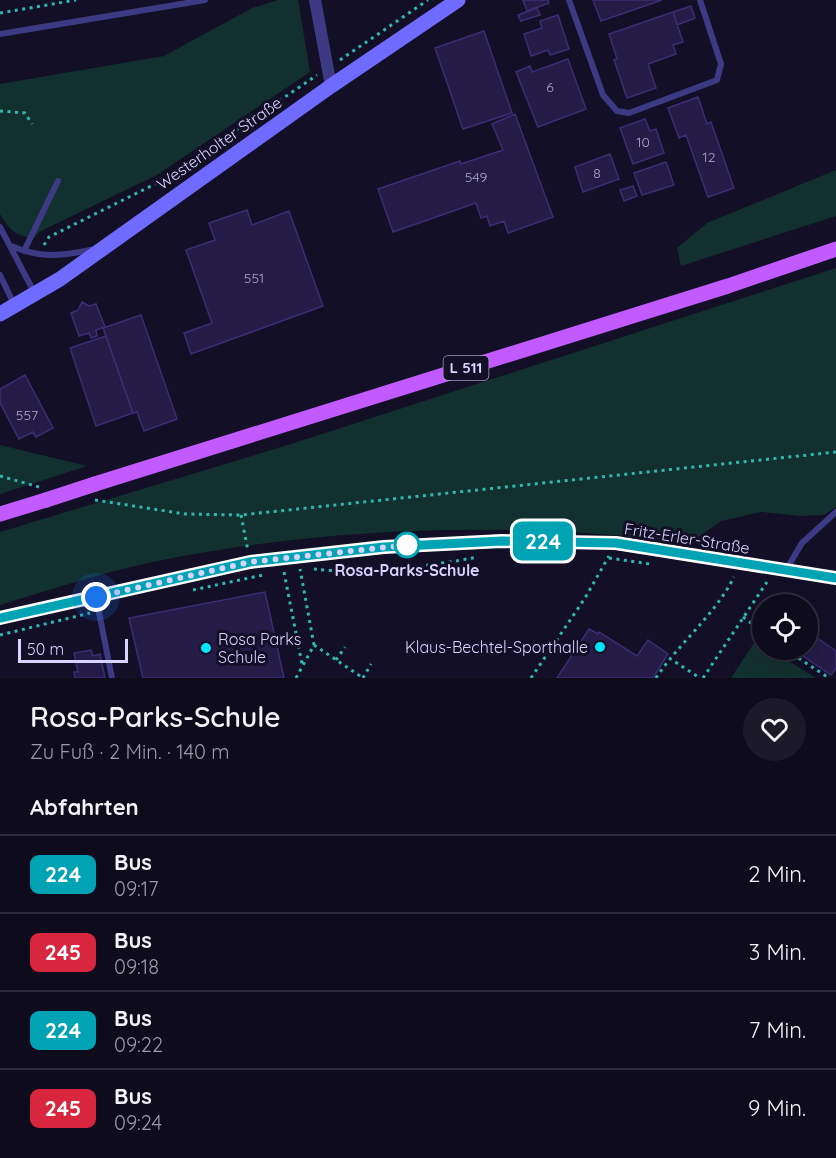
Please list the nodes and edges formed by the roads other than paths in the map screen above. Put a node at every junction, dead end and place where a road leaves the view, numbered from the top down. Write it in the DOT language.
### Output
graph roads {
  1 [pos="205,0"];
  2 [pos="315,0"];
  3 [pos="458,0"];
  4 [pos="569,0"];
  5 [pos="700,0"];
  6 [pos="0,34"];
  7 [pos="331,86"];
  8 [pos="58,181"];
  9 [pos="0,226"];
  10 [pos="11,246"];
  11 [pos="104,247"];
  12 [pos="836,249"];
  13 [pos="24,251"];
  14 [pos="0,275"];
  15 [pos="36,294"];
  16 [pos="15,306"];
  17 [pos="0,314"];
  18 [pos="836,512"];
  19 [pos="0,514"];
  20 [pos="786,570"];
  21 [pos="836,578"];
  22 [pos="96,597"];
  23 [pos="0,618"];
  24 [pos="112,678"];
  1 -- 6 [label="lane"];
  2 -- 7 [label="street"];
  3 -- 7 [label="street, Westerholter Straße"];
  4 -- 5 [label="lane"];
  7 -- 11 [label="street, Westerholter Straße"];
  8 -- 13 [label="lane"];
  9 -- 10 [label="lane"];
  10 -- 13 [label="lane"];
  10 -- 15 [label="lane"];
  11 -- 13 [label="lane"];
  11 -- 15 [label="street, Westerholter Straße"];
  12 -- 19 [label="main road, L 511, bridge"];
  14 -- 16 [label="lane"];
  15 -- 16 [label="street, Westerholter Straße"];
  16 -- 17 [label="street, Westerholter Straße"];
  18 -- 20 [label="lane"];
  20 -- 21 [label="street, Fritz-Erler-Straße"];
  20 -- 22 [label="street, Fritz-Erler-Straße"];
  22 -- 23 [label="street, Fritz-Erler-Straße"];
  22 -- 24 [label="lane"];
}
